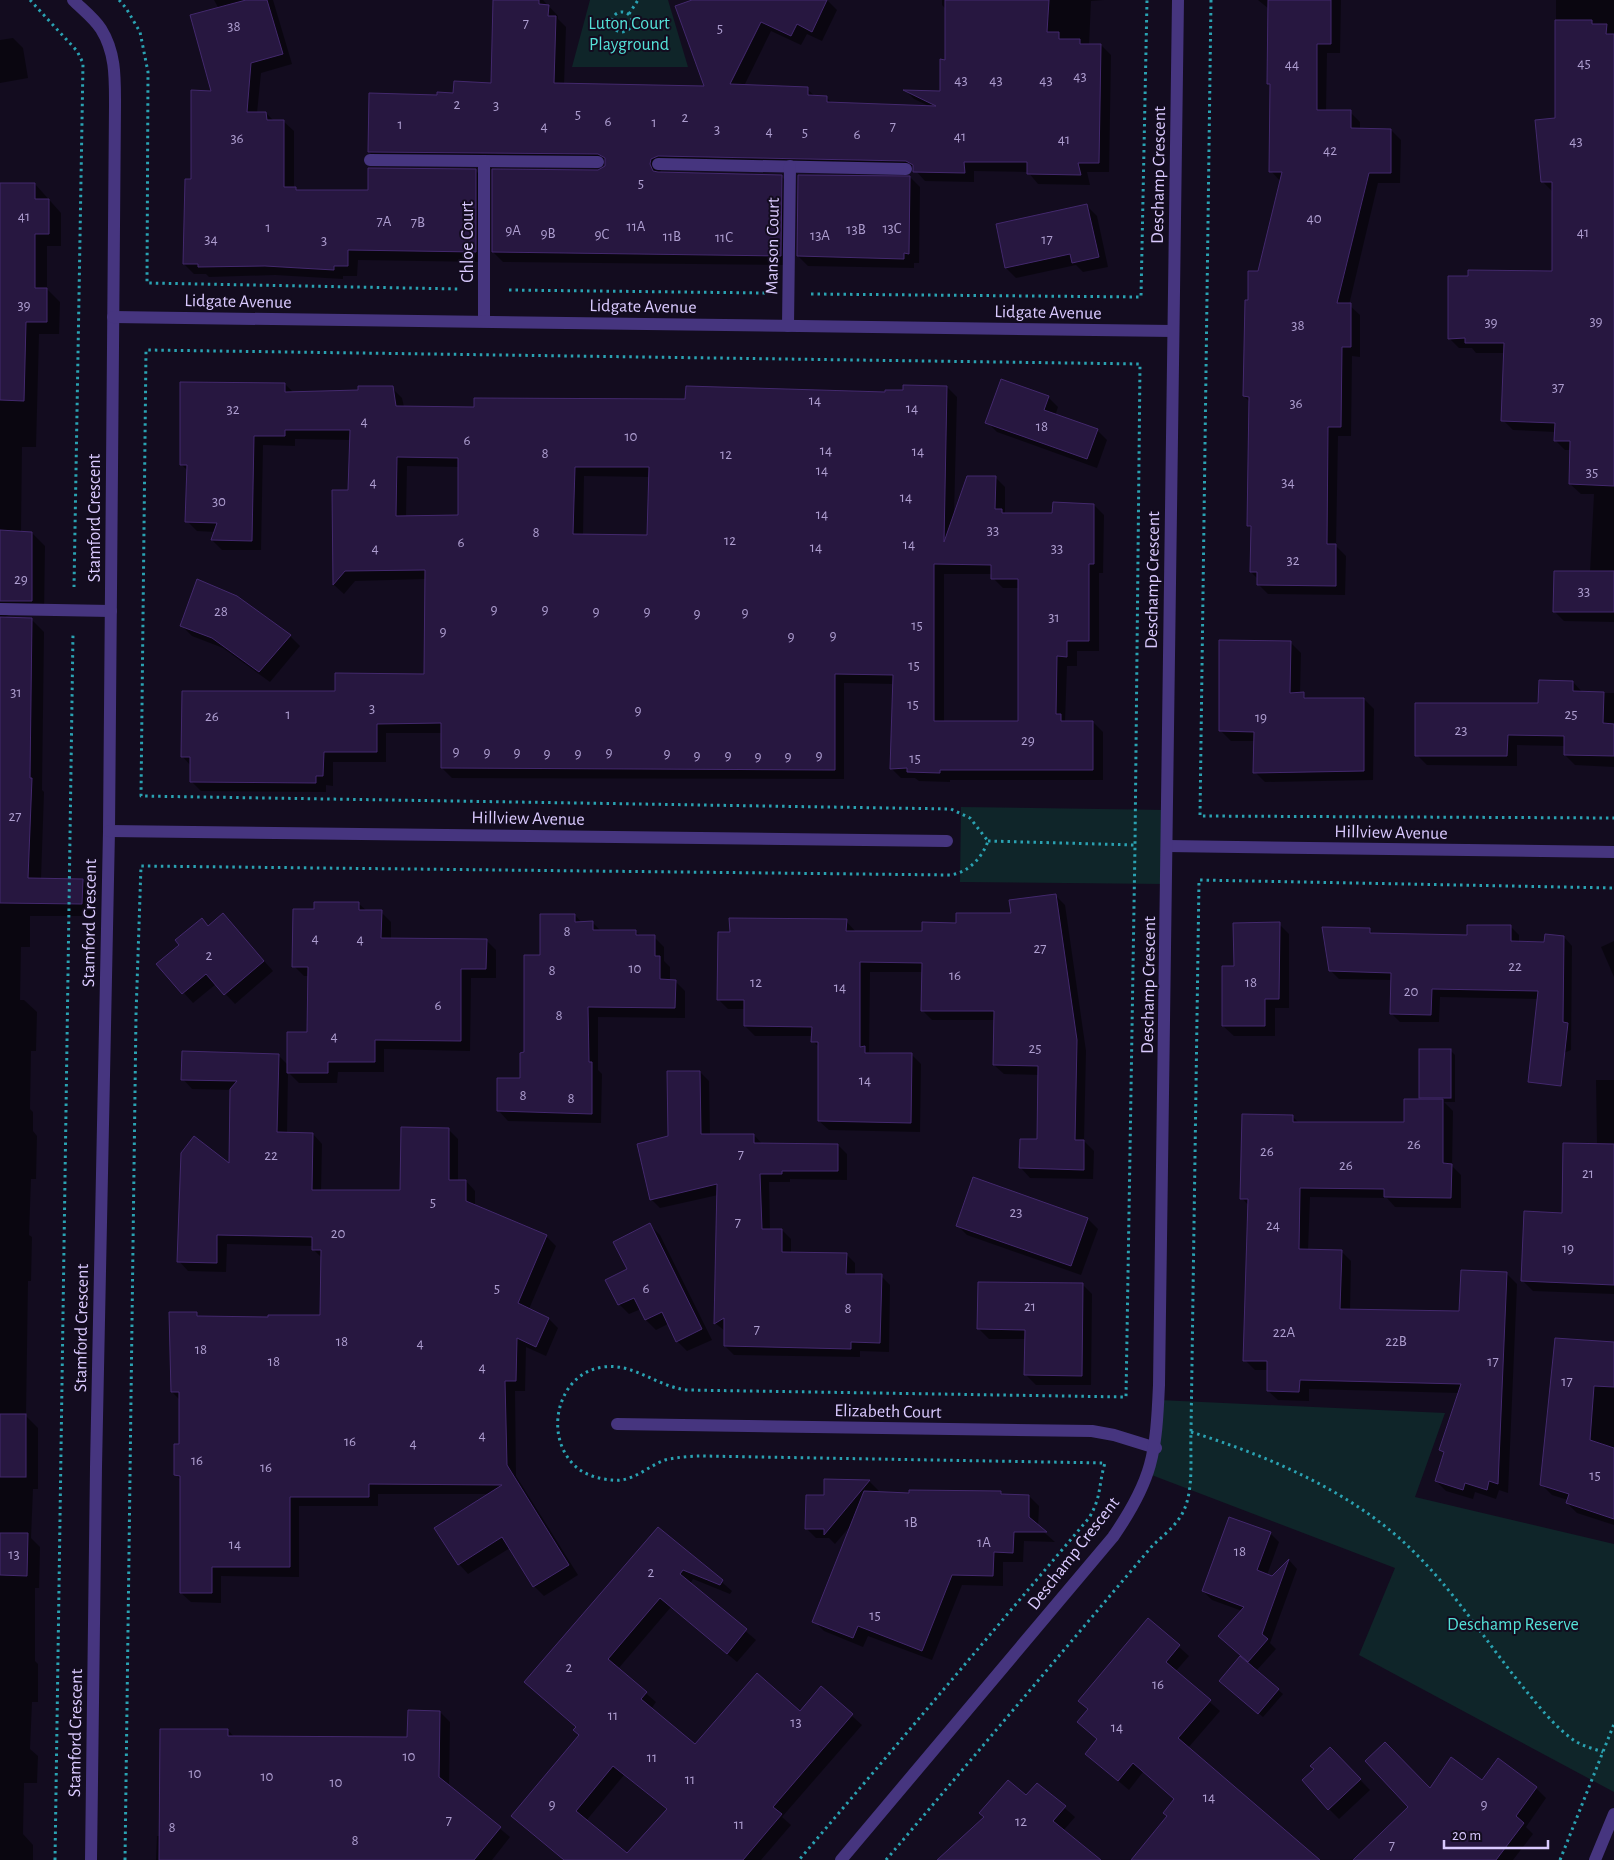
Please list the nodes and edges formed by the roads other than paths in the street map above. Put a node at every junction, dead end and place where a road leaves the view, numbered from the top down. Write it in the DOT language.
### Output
graph roads {
  1 [pos="74,0"];
  2 [pos="1178,0"];
  3 [pos="370,160"];
  4 [pos="484,162"];
  5 [pos="598,162"];
  6 [pos="658,164"];
  7 [pos="790,166"];
  8 [pos="906,169"];
  9 [pos="113,317"];
  10 [pos="484,321"];
  11 [pos="788,326"];
  12 [pos="1173,331"];
  13 [pos="0,609"];
  14 [pos="111,611"];
  15 [pos="108,831"];
  16 [pos="947,841"];
  17 [pos="1167,846"];
  18 [pos="1614,852"];
  19 [pos="617,1424"];
  20 [pos="1156,1448"];
  21 [pos="1614,1814"];
  22 [pos="91,1860"];
  23 [pos="841,1860"];
  24 [pos="1595,1860"];
  1 -- 9 [label="street, Stamford Crescent"];
  2 -- 12 [label="street, Deschamp Crescent"];
  3 -- 4 [label="street"];
  4 -- 5 [label="street"];
  4 -- 10 [label="street, Chloe Court"];
  6 -- 7 [label="street"];
  7 -- 8 [label="street"];
  7 -- 11 [label="street, Manson Court"];
  9 -- 10 [label="street, Lidgate Avenue"];
  9 -- 14 [label="street, Stamford Crescent"];
  10 -- 11 [label="street, Lidgate Avenue"];
  11 -- 12 [label="street, Lidgate Avenue"];
  12 -- 17 [label="street, Deschamp Crescent"];
  13 -- 14 [label="street"];
  14 -- 15 [label="street, Stamford Crescent"];
  15 -- 16 [label="street, Hillview Avenue"];
  15 -- 22 [label="street, Stamford Crescent"];
  17 -- 18 [label="street, Hillview Avenue"];
  17 -- 20 [label="street, Deschamp Crescent"];
  19 -- 20 [label="street, Elizabeth Court"];
  20 -- 23 [label="street, Deschamp Crescent"];
  21 -- 24 [label="street"];
}
